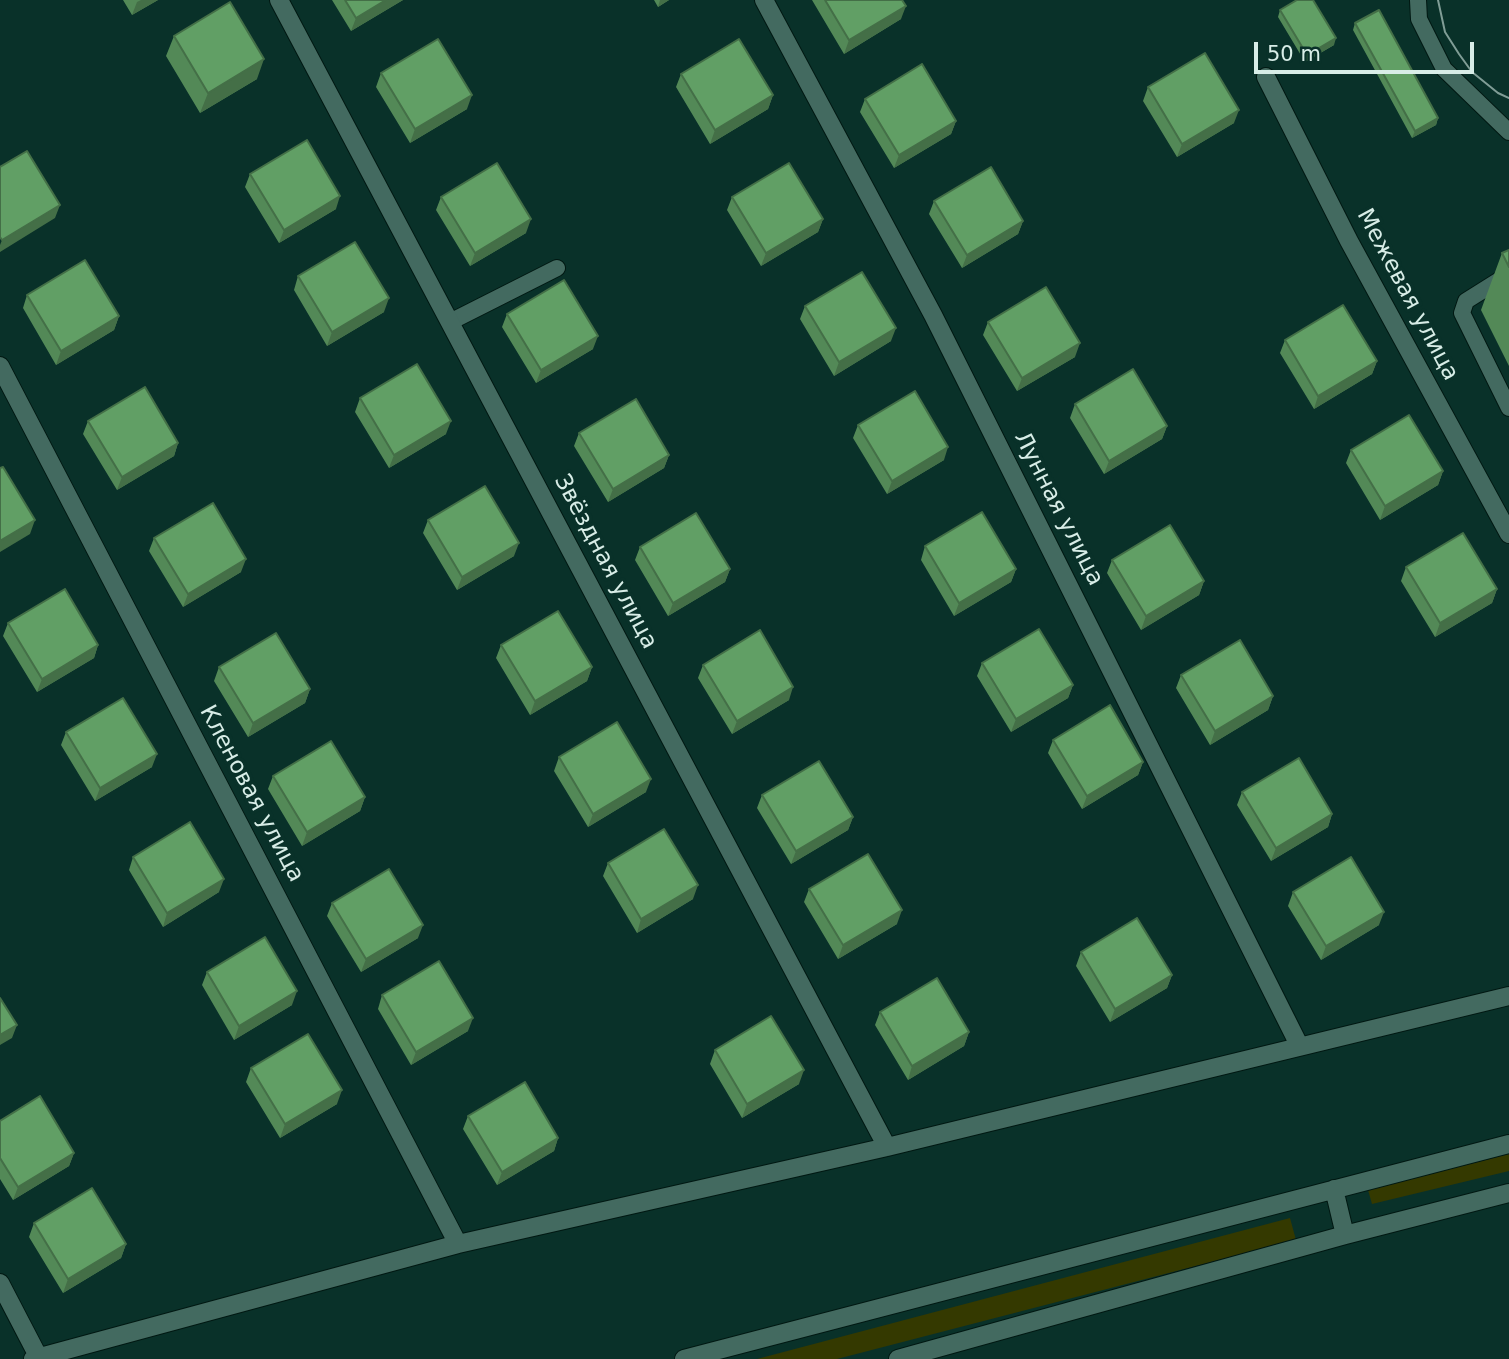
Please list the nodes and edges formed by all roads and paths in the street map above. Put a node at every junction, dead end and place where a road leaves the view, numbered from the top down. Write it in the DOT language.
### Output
graph roads {
  1 [pos="279,0"];
  2 [pos="764,0"];
  3 [pos="1418,0"];
  4 [pos="1266,77"];
  5 [pos="1509,132"];
  6 [pos="557,268"];
  7 [pos="1509,274"];
  8 [pos="450,323"];
  9 [pos="0,366"];
  10 [pos="1509,408"];
  11 [pos="1509,534"];
  12 [pos="1509,996"];
  13 [pos="1299,1045"];
  14 [pos="1509,1144"];
  15 [pos="887,1147"];
  16 [pos="1334,1189"];
  17 [pos="1509,1193"];
  18 [pos="1345,1235"];
  19 [pos="458,1244"];
  20 [pos="0,1283"];
  21 [pos="36,1358"];
  22 [pos="684,1359"];
  23 [pos="898,1359"];
  1 -- 8 [label="street, Звёздная улица"];
  2 -- 13 [label="street, Лунная улица"];
  3 -- 5 [label="lane"];
  4 -- 11 [label="street, Межевая улица"];
  6 -- 8 [label="lane"];
  7 -- 10 [label="lane"];
  8 -- 15 [label="street, Звёздная улица"];
  9 -- 19 [label="street, Кленовая улица"];
  12 -- 13 [label="street"];
  13 -- 15 [label="street"];
  14 -- 16 [label="street"];
  15 -- 19 [label="street"];
  16 -- 18 [label="street"];
  16 -- 22 [label="street"];
  17 -- 18 [label="street"];
  18 -- 23 [label="street"];
  19 -- 21 [label="street"];
  20 -- 21 [label="street"];
}
